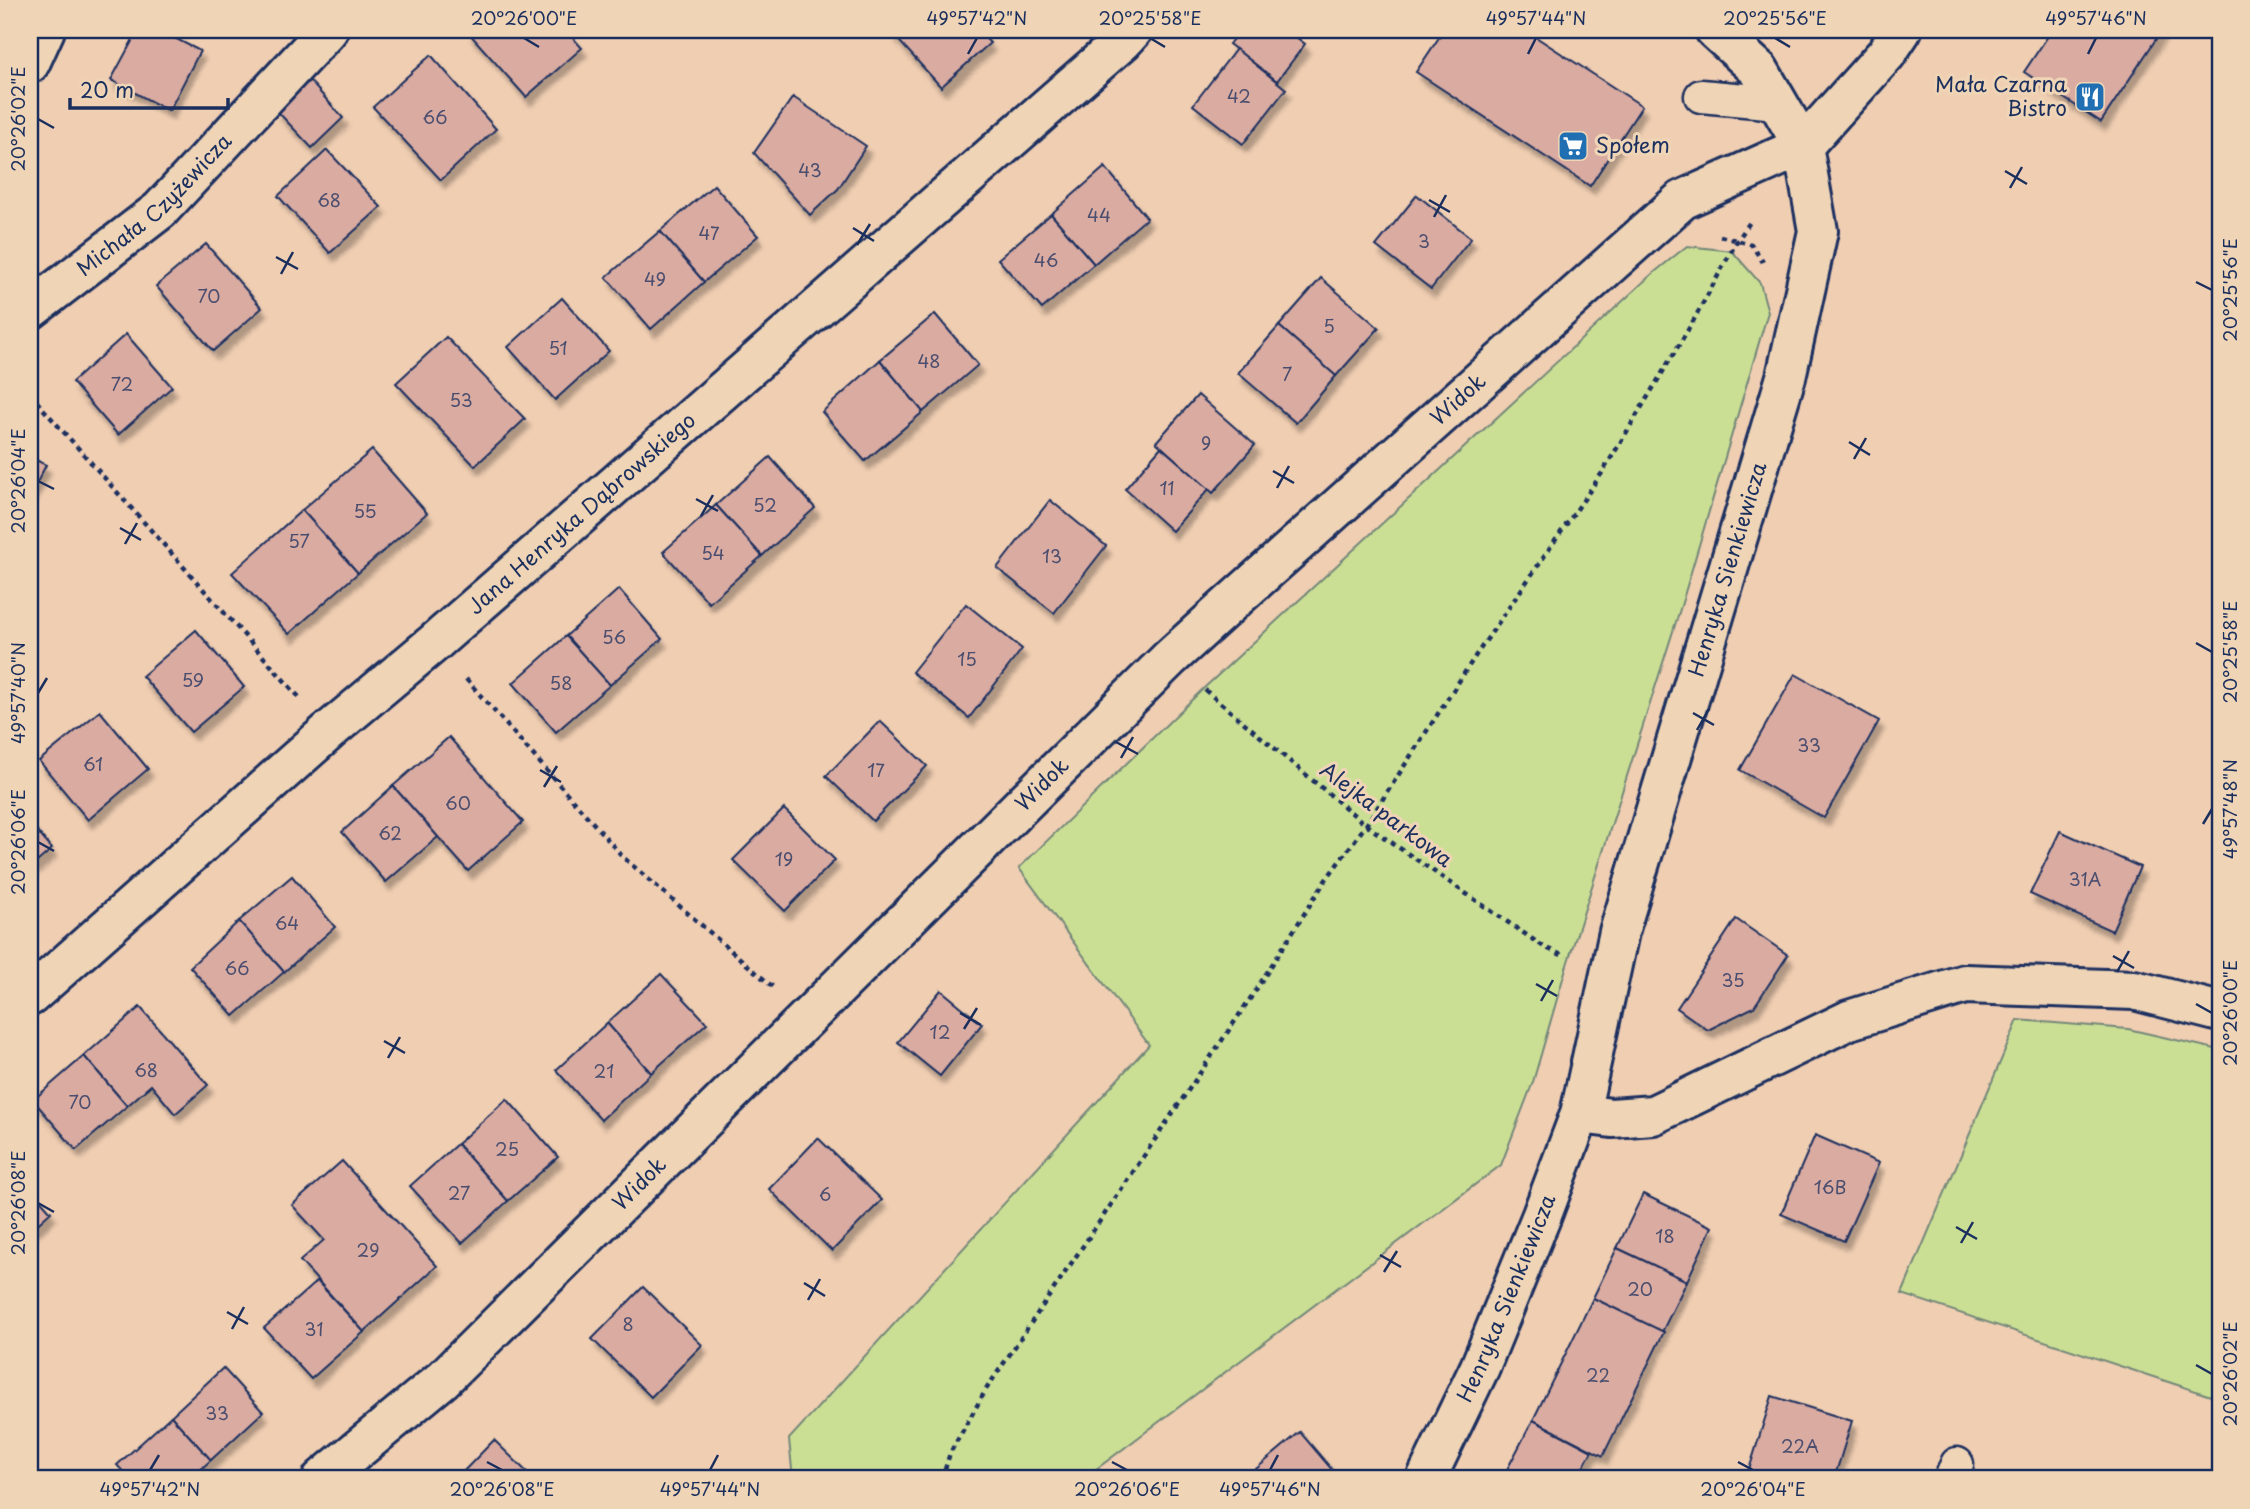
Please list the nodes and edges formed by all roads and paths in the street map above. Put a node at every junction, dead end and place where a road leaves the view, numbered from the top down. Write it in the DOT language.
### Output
graph roads {
  1 [pos="45,30"];
  2 [pos="328,30"];
  3 [pos="1133,30"];
  4 [pos="1714,30"];
  5 [pos="1902,30"];
  6 [pos="30,63"];
  7 [pos="1700,96"];
  8 [pos="1778,103"];
  9 [pos="1804,146"];
  10 [pos="1752,220"];
  11 [pos="30,310"];
  12 [pos="30,394"];
  13 [pos="433,643"];
  14 [pos="1203,689"];
  15 [pos="329,731"];
  16 [pos="1366,825"];
  17 [pos="1567,957"];
  18 [pos="30,996"];
  19 [pos="2220,1012"];
  20 [pos="808,1017"];
  21 [pos="1580,1114"];
  22 [pos="322,1479"];
  23 [pos="942,1479"];
  24 [pos="1426,1479"];
  1 -- 6 [label="street"];
  2 -- 11 [label="street, Michała Czyżewicza"];
  3 -- 13 [label="street, Jana Henryka Dąbrowskiego"];
  4 -- 8 [label="street"];
  5 -- 9 [label="street"];
  7 -- 8 [label="lane"];
  8 -- 9 [label="street"];
  9 -- 20 [label="street, Widok"];
  9 -- 21 [label="street, Henryka Sienkiewicza"];
  10 -- 16 [label="path"];
  12 -- 15 [label="path"];
  13 -- 15 [label="street, Jana Henryka Dąbrowskiego"];
  13 -- 20 [label="path"];
  14 -- 16 [label="path, Alejka parkowa"];
  15 -- 18 [label="street, Jana Henryka Dąbrowskiego"];
  16 -- 17 [label="path, Alejka parkowa"];
  16 -- 23 [label="path"];
  19 -- 21 [label="street"];
  20 -- 22 [label="street, Widok"];
  21 -- 24 [label="street, Henryka Sienkiewicza"];
}
